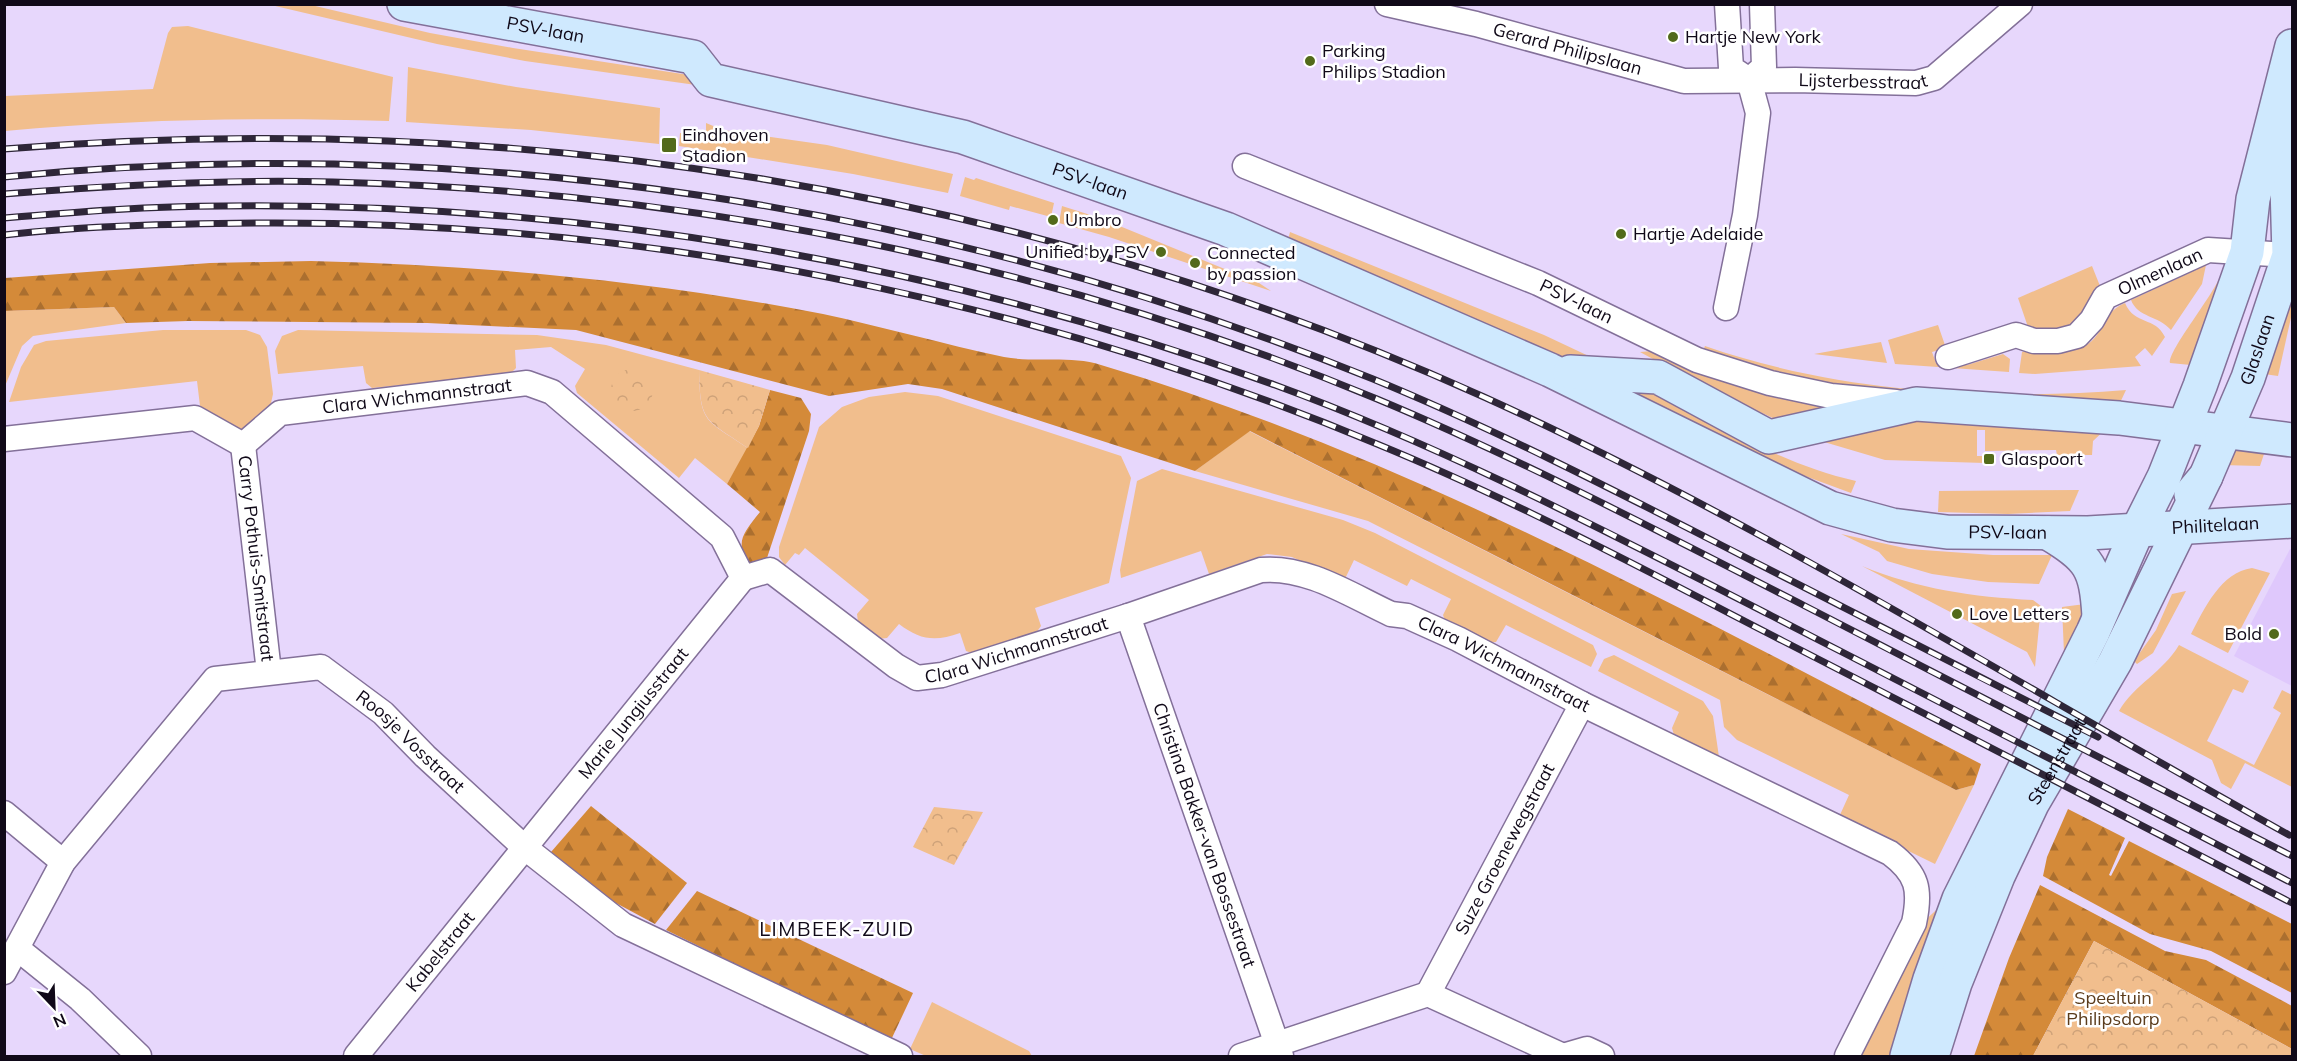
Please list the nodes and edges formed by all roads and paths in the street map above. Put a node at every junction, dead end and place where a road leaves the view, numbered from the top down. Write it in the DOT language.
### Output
graph roads {
  1 [pos="404,4"];
  2 [pos="503,4"];
  3 [pos="1387,4"];
  4 [pos="1727,4"];
  5 [pos="1762,4"];
  6 [pos="2020,4"];
  7 [pos="616,43"];
  8 [pos="2288,60"];
  9 [pos="1749,80"];
  10 [pos="1245,166"];
  11 [pos="2247,252"];
  12 [pos="2289,255"];
  13 [pos="1726,309"];
  14 [pos="1948,357"];
  15 [pos="1550,370"];
  16 [pos="1916,404"];
  17 [pos="2184,426"];
  18 [pos="2225,431"];
  19 [pos="4,439"];
  20 [pos="2292,440"];
  21 [pos="243,446"];
  22 [pos="2206,476"];
  23 [pos="2164,477"];
  24 [pos="2176,519"];
  25 [pos="2292,521"];
  26 [pos="2138,529"];
  27 [pos="2048,533"];
  28 [pos="743,578"];
  29 [pos="1128,616"];
  30 [pos="2099,618"];
  31 [pos="270,672"];
  32 [pos="1582,704"];
  33 [pos="4,813"];
  34 [pos="524,847"];
  35 [pos="63,861"];
  36 [pos="18,949"];
  37 [pos="4,972"];
  38 [pos="1428,994"];
  39 [pos="1279,1051"];
  40 [pos="139,1056"];
  41 [pos="356,1056"];
  42 [pos="900,1056"];
  43 [pos="1241,1056"];
  44 [pos="1563,1056"];
  45 [pos="1602,1056"];
  46 [pos="1847,1056"];
  47 [pos="1907,1056"];
  48 [pos="1932,1056"];
  1 -- 7 [label="main road, PSV-laan"];
  2 -- 7 [label="main road, PSV-laan"];
  3 -- 9 [label="street, Gerard Philipslaan"];
  4 -- 9 [label="street"];
  5 -- 9 [label="street"];
  6 -- 9 [label="street, Lijsterbesstraat"];
  7 -- 15 [label="main road, PSV-laan"];
  8 -- 11 [label="main road, Glaslaan"];
  8 -- 12 [label="main road, Glaslaan"];
  9 -- 13 [label="street"];
  10 -- 16 [label="street, PSV-laan"];
  11 -- 12 [label="street, Olmenlaan"];
  11 -- 14 [label="street, Olmenlaan"];
  11 -- 17 [label="main road, Glaslaan"];
  12 -- 18 [label="main road, Glaslaan"];
  15 -- 16 [label="main road, PSV-laan"];
  15 -- 27 [label="main road, PSV-laan"];
  16 -- 17 [label="main road, PSV-laan"];
  17 -- 18 [label="main road"];
  17 -- 22 [label="main road"];
  17 -- 23 [label="main road, Glaslaan"];
  18 -- 20 [label="main road"];
  18 -- 22 [label="main road, Glaslaan"];
  19 -- 21 [label="street"];
  21 -- 28 [label="street, Clara Wichmannstraat"];
  21 -- 31 [label="street, Carry Pothuis-Smitstraat"];
  22 -- 24 [label="main road, Steenstraat"];
  23 -- 24 [label="main road, Glaslaan"];
  23 -- 26 [label="main road, Glaslaan"];
  24 -- 25 [label="main road, Philitelaan"];
  24 -- 26 [label="main road, Philitelaan"];
  24 -- 48 [label="main road, Steenstraat"];
  26 -- 27 [label="main road, PSV-laan"];
  26 -- 30 [label="main road, Steenstraat"];
  27 -- 30 [label="main road"];
  28 -- 29 [label="street, Clara Wichmannstraat"];
  28 -- 34 [label="street, Marie Jungiusstraat"];
  29 -- 32 [label="street, Clara Wichmannstraat"];
  29 -- 39 [label="street, Christina Bakker-van Bossestraat"];
  30 -- 47 [label="main road, Steenstraat"];
  31 -- 34 [label="street, Roosje Vosstraat"];
  31 -- 35 [label="street, Roosje Vosstraat"];
  32 -- 38 [label="street, Suze Groenewegstraat"];
  32 -- 46 [label="street, Clara Wichmannstraat"];
  33 -- 35 [label="street"];
  34 -- 41 [label="street, Kabelstraat"];
  34 -- 42 [label="street, Roosje Vosstraat"];
  35 -- 36 [label="street, Roosje Vosstraat"];
  36 -- 37 [label="street, Roosje Vosstraat"];
  36 -- 40 [label="street"];
  38 -- 39 [label="street"];
  38 -- 44 [label="street"];
  39 -- 43 [label="street"];
  44 -- 45 [label="street"];
}
